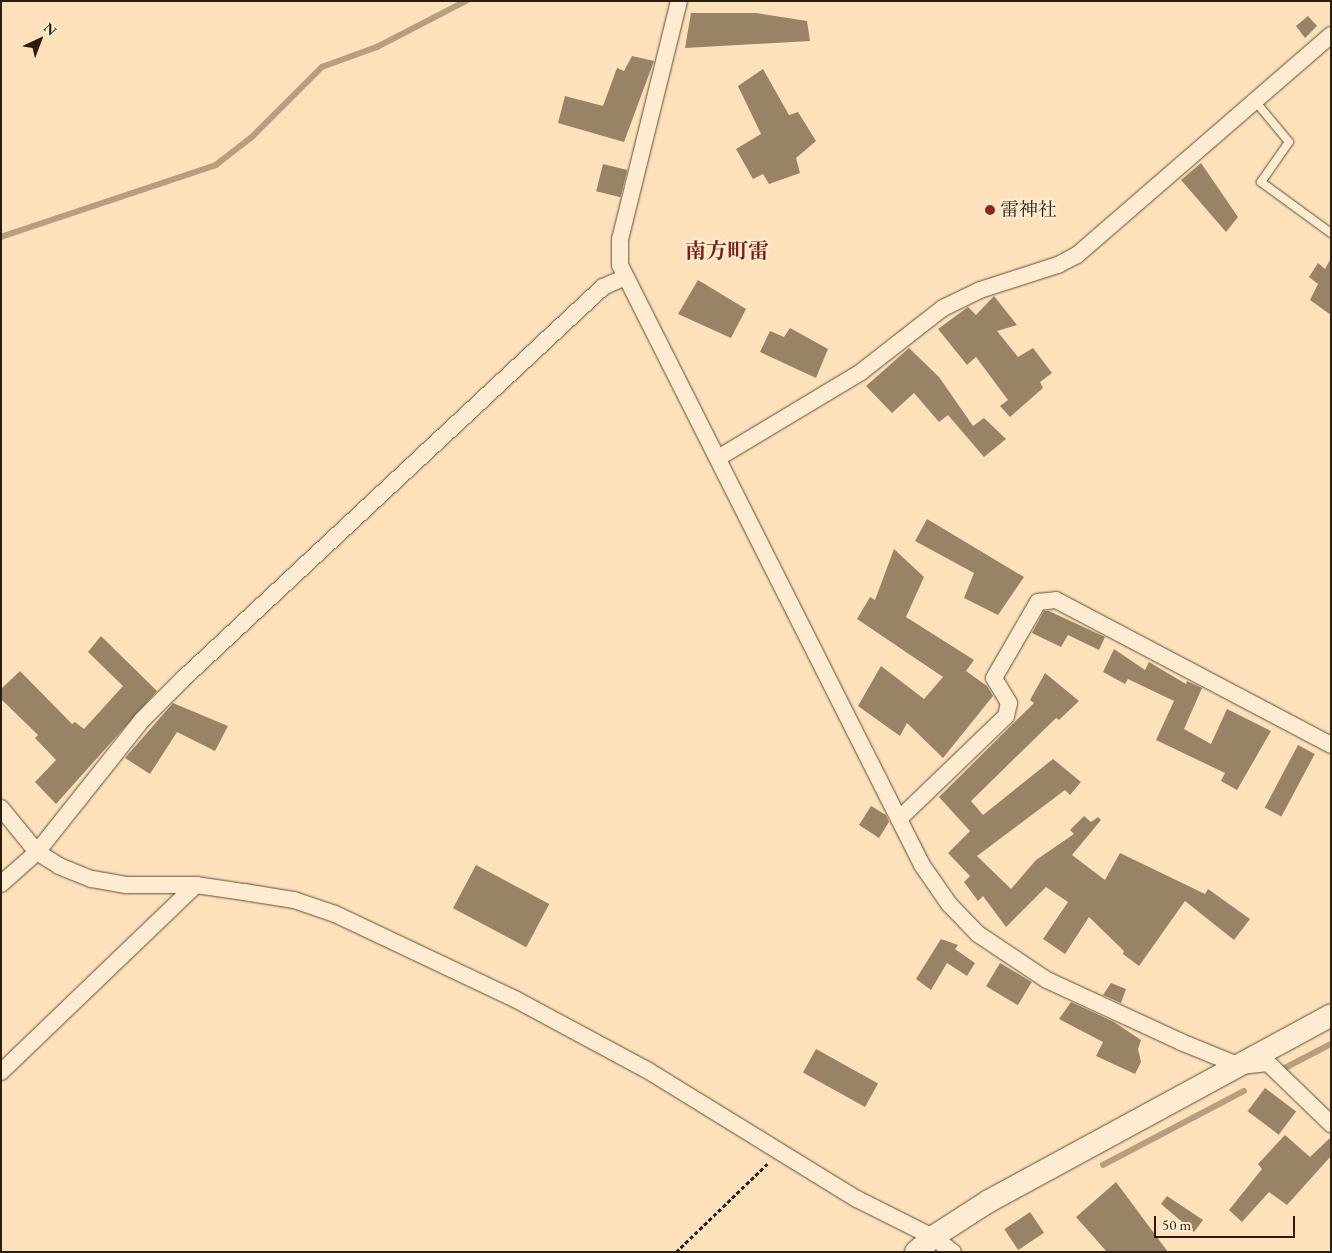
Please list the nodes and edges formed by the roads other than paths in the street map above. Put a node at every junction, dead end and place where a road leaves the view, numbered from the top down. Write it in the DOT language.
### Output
graph roads {
  1 [pos="678,1"];
  2 [pos="1331,35"];
  3 [pos="1254,101"];
  4 [pos="1331,233"];
  5 [pos="625,276"];
  6 [pos="718,458"];
  7 [pos="1331,745"];
  8 [pos="1,808"];
  9 [pos="899,818"];
  10 [pos="37,852"];
  11 [pos="1,884"];
  12 [pos="196,885"];
  13 [pos="1331,1015"];
  14 [pos="1240,1066"];
  15 [pos="1,1072"];
  16 [pos="1331,1124"];
  17 [pos="925,1244"];
  18 [pos="953,1252"];
  1 -- 5 [label="street"];
  2 -- 3 [label="street"];
  3 -- 4 [label="lane"];
  3 -- 6 [label="street"];
  5 -- 6 [label="street"];
  5 -- 10 [label="street"];
  6 -- 9 [label="street"];
  7 -- 9 [label="street"];
  8 -- 10 [label="street"];
  9 -- 14 [label="street"];
  10 -- 11 [label="street"];
  10 -- 12 [label="street"];
  12 -- 15 [label="street"];
  12 -- 17 [label="street"];
  13 -- 14 [label="street"];
  14 -- 16 [label="street"];
  14 -- 17 [label="street"];
  17 -- 18 [label="street"];
}
